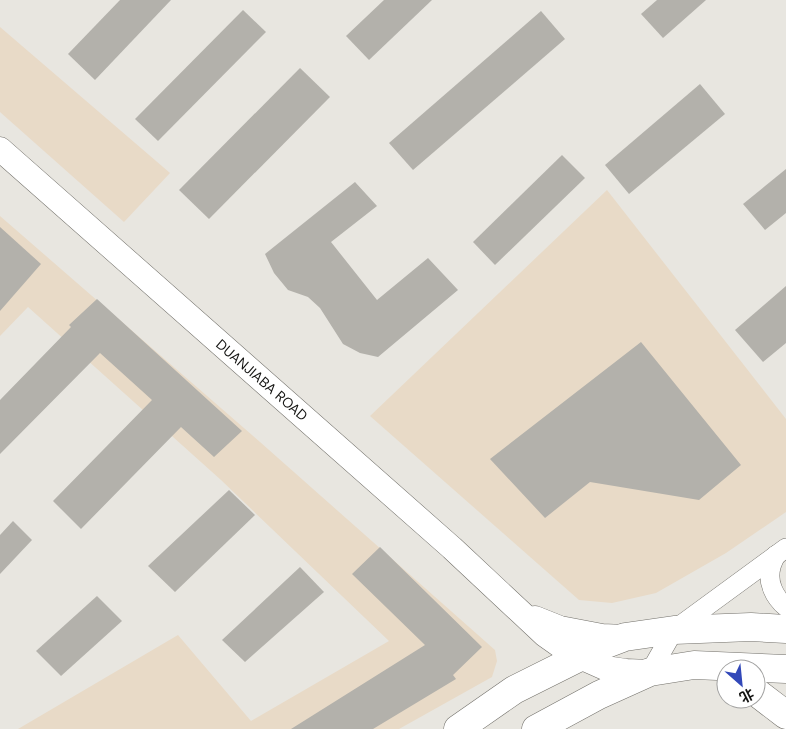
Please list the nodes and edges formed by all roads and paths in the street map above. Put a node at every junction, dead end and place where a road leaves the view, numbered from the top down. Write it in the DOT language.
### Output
graph roads {
  1 [pos="0,149"];
  2 [pos="781,552"];
  3 [pos="786,606"];
  4 [pos="522,612"];
  5 [pos="786,629"];
  6 [pos="674,630"];
  7 [pos="625,637"];
  8 [pos="694,665"];
  9 [pos="785,670"];
  10 [pos="650,672"];
  11 [pos="716,673"];
  12 [pos="766,700"];
  13 [pos="786,715"];
  14 [pos="458,729"];
  15 [pos="536,729"];
  1 -- 4 [label="street, DUANJIABA ROAD"];
  2 -- 3 [label="street"];
  2 -- 6 [label="street"];
  4 -- 7 [label="street, DUANJIABA ROAD"];
  4 -- 10 [label="street, DUANJIABA ROAD"];
  5 -- 6 [label="main road"];
  6 -- 7 [label="main road"];
  6 -- 9 [label="main road"];
  6 -- 10 [label="street"];
  7 -- 14 [label="main road"];
  8 -- 9 [label="main road"];
  8 -- 10 [label="main road"];
  8 -- 11 [label="main road"];
  10 -- 15 [label="main road"];
  12 -- 13 [label="main road"];
}
